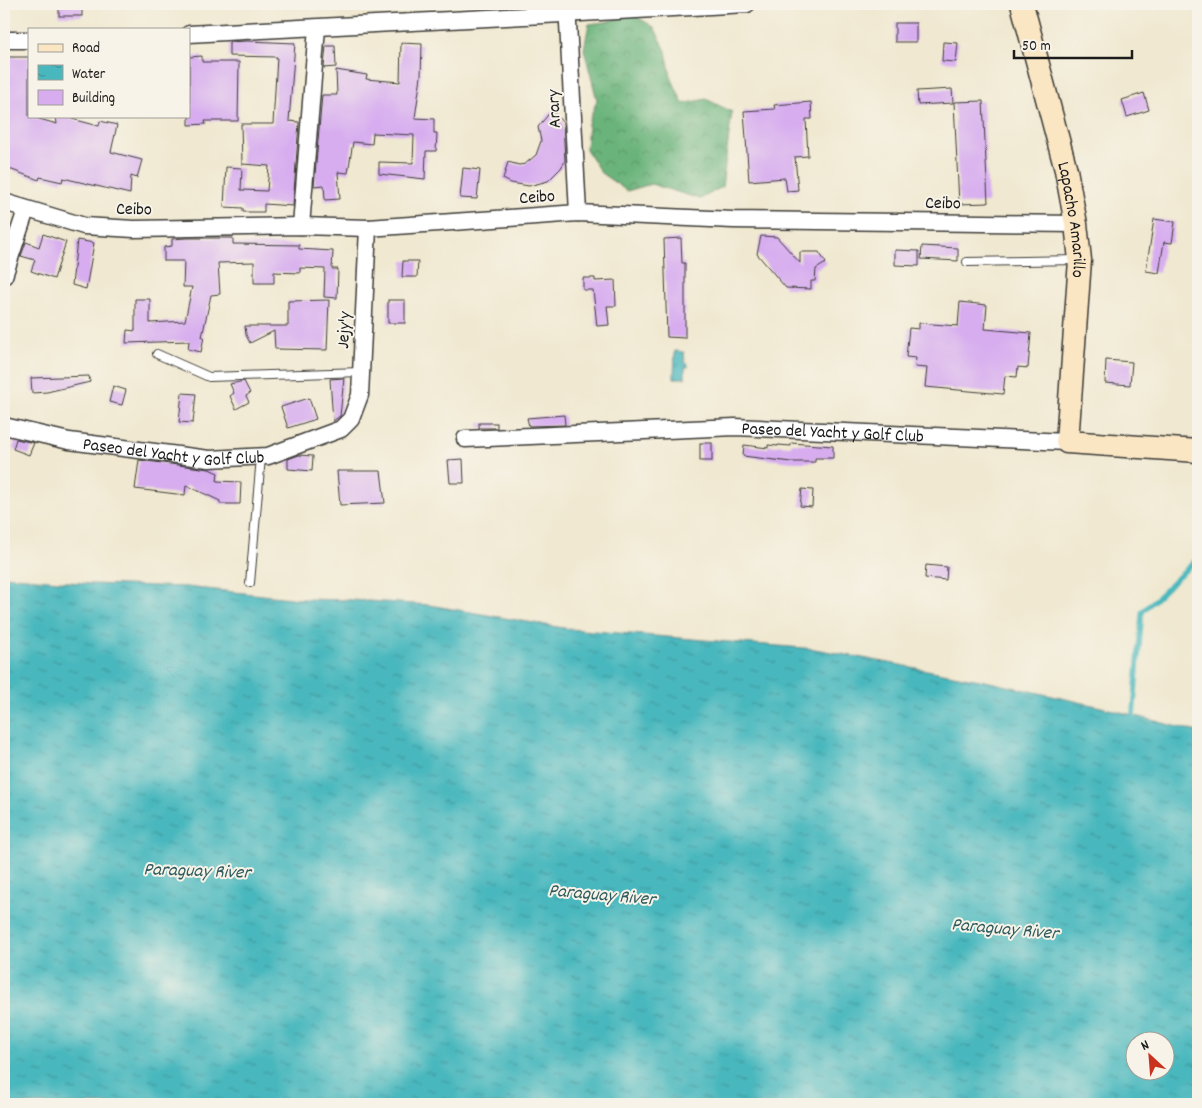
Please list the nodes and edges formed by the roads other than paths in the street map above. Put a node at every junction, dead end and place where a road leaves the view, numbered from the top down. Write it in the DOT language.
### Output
graph roads {
  1 [pos="748,4"];
  2 [pos="1022,4"];
  3 [pos="568,9"];
  4 [pos="316,28"];
  5 [pos="190,34"];
  6 [pos="4,40"];
  7 [pos="28,40"];
  8 [pos="4,202"];
  9 [pos="26,210"];
  10 [pos="578,213"];
  11 [pos="1076,224"];
  12 [pos="301,226"];
  13 [pos="368,228"];
  14 [pos="1080,260"];
  15 [pos="967,262"];
  16 [pos="4,276"];
  17 [pos="156,354"];
  18 [pos="361,372"];
  19 [pos="4,426"];
  20 [pos="341,429"];
  21 [pos="465,439"];
  22 [pos="1067,442"];
  23 [pos="1198,451"];
  24 [pos="261,456"];
  25 [pos="250,583"];
  1 -- 3 [label="street"];
  2 -- 11 [label="main road, Lapacho Amarillo"];
  3 -- 4 [label="street"];
  3 -- 10 [label="street, Arary"];
  4 -- 5 [label="street"];
  4 -- 12 [label="street"];
  6 -- 7 [label="street"];
  8 -- 9 [label="street, Ceibo"];
  9 -- 12 [label="street, Ceibo"];
  9 -- 16 [label="street"];
  10 -- 11 [label="street, Ceibo"];
  10 -- 13 [label="street, Ceibo"];
  11 -- 14 [label="main road, Lapacho Amarillo"];
  12 -- 13 [label="street, Ceibo"];
  13 -- 18 [label="street, Jejy'y"];
  14 -- 15 [label="lane"];
  14 -- 22 [label="main road, Lapacho Amarillo"];
  17 -- 18 [label="lane"];
  18 -- 20 [label="street, Jejy'y"];
  19 -- 24 [label="street, Paseo del Yacht y Golf Club"];
  20 -- 24 [label="street, Paseo del Yacht y Golf Club"];
  21 -- 22 [label="street, Paseo del Yacht y Golf Club"];
  22 -- 23 [label="main road, Paseo del Yacht y Golf Club"];
  24 -- 25 [label="lane"];
}
